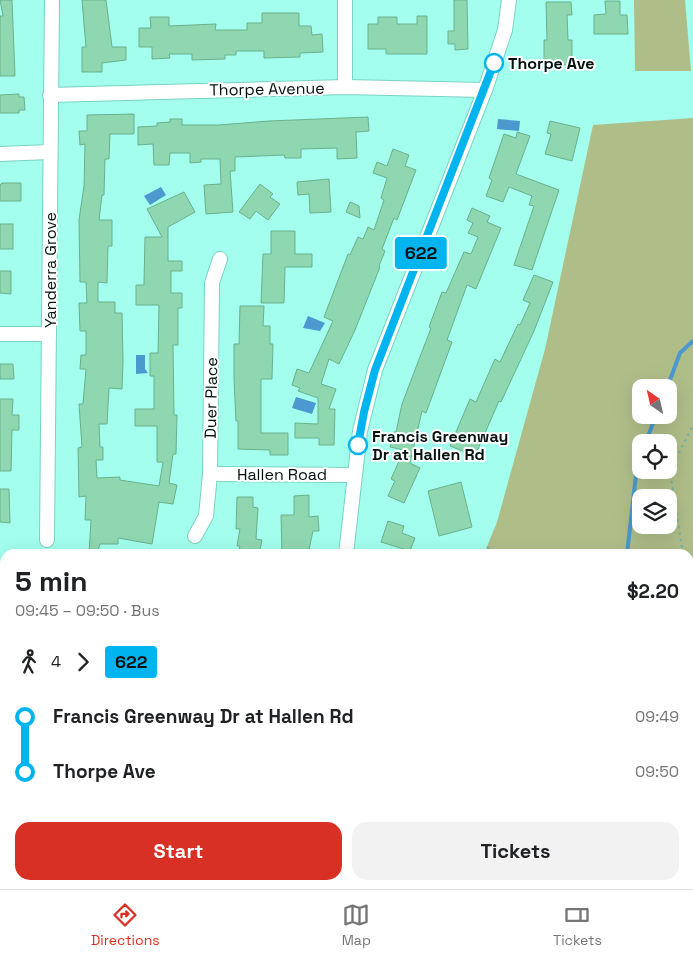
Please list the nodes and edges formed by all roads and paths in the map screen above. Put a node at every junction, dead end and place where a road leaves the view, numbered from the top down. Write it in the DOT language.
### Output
graph roads {
  1 [pos="52,0"];
  2 [pos="346,0"];
  3 [pos="509,0"];
  4 [pos="345,87"];
  5 [pos="484,90"];
  6 [pos="50,95"];
  7 [pos="50,152"];
  8 [pos="0,154"];
  9 [pos="220,258"];
  10 [pos="0,334"];
  11 [pos="49,334"];
  12 [pos="693,425"];
  13 [pos="210,474"];
  14 [pos="354,475"];
  15 [pos="195,536"];
  16 [pos="47,540"];
  17 [pos="487,547"];
  18 [pos="347,549"];
  19 [pos="490,549"];
  20 [pos="682,549"];
  1 -- 6 [label="street, Yanderra Grove"];
  2 -- 4 [label="street"];
  3 -- 5 [label="street"];
  4 -- 5 [label="street, Thorpe Avenue"];
  4 -- 6 [label="street, Thorpe Avenue"];
  5 -- 14 [label="street"];
  6 -- 7 [label="street, Yanderra Grove"];
  7 -- 8 [label="street"];
  7 -- 11 [label="street, Yanderra Grove"];
  9 -- 13 [label="street, Duer Place"];
  10 -- 11 [label="street"];
  11 -- 16 [label="street, Yanderra Grove"];
  12 -- 20 [label="path"];
  13 -- 14 [label="street, Hallen Road"];
  13 -- 15 [label="street, Duer Place"];
  14 -- 18 [label="street"];
  17 -- 19 [label="path"];
}
